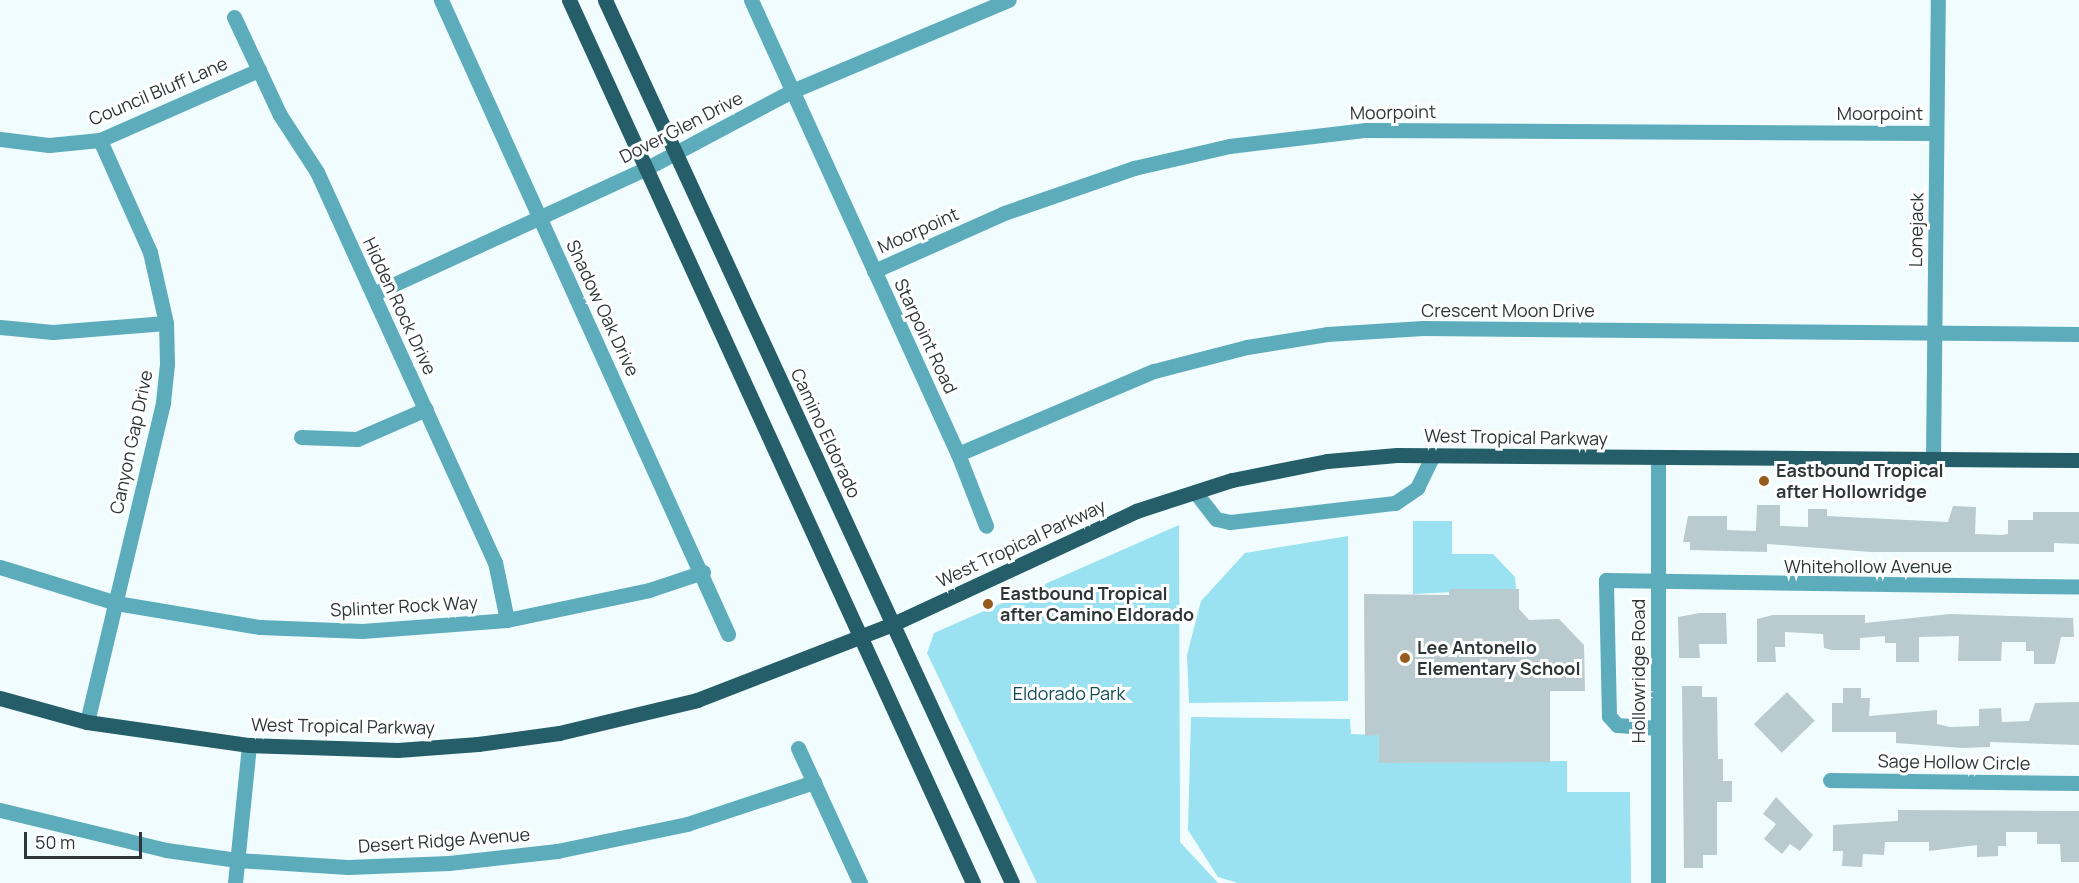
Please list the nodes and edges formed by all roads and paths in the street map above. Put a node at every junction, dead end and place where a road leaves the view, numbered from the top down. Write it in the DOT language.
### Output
graph roads {
  1 [pos="441,0"];
  2 [pos="569,0"];
  3 [pos="605,0"];
  4 [pos="751,0"];
  5 [pos="1009,0"];
  6 [pos="1938,0"];
  7 [pos="234,16"];
  8 [pos="259,70"];
  9 [pos="792,91"];
  10 [pos="1936,133"];
  11 [pos="0,139"];
  12 [pos="100,140"];
  13 [pos="676,154"];
  14 [pos="647,168"];
  15 [pos="540,217"];
  16 [pos="874,271"];
  17 [pos="373,294"];
  18 [pos="166,323"];
  19 [pos="0,327"];
  20 [pos="1934,333"];
  21 [pos="2079,334"];
  22 [pos="426,409"];
  23 [pos="301,437"];
  24 [pos="958,454"];
  25 [pos="1433,455"];
  26 [pos="1658,459"];
  27 [pos="1933,460"];
  28 [pos="2079,460"];
  29 [pos="1195,492"];
  30 [pos="986,526"];
  31 [pos="0,567"];
  32 [pos="703,572"];
  33 [pos="1657,584"];
  34 [pos="2079,587"];
  35 [pos="116,603"];
  36 [pos="507,620"];
  37 [pos="892,624"];
  38 [pos="728,634"];
  39 [pos="860,638"];
  40 [pos="0,698"];
  41 [pos="87,722"];
  42 [pos="1658,728"];
  43 [pos="249,745"];
  44 [pos="798,748"];
  45 [pos="1830,780"];
  46 [pos="814,782"];
  47 [pos="2079,783"];
  48 [pos="0,810"];
  49 [pos="237,860"];
  50 [pos="235,883"];
  51 [pos="860,883"];
  52 [pos="973,883"];
  53 [pos="1012,883"];
  54 [pos="1658,883"];
  1 -- 15 [label="street, Shadow Oak Drive"];
  2 -- 14 [label="main road"];
  3 -- 13 [label="main road, Camino Eldorado"];
  4 -- 9 [label="street, Starpoint Road"];
  5 -- 9 [label="street, Dover Glen Drive"];
  6 -- 10 [label="street, Lonejack"];
  7 -- 8 [label="street, Hidden Rock Drive"];
  8 -- 12 [label="street, Council Bluff Lane"];
  8 -- 17 [label="street, Hidden Rock Drive"];
  9 -- 13 [label="street, Dover Glen Drive"];
  9 -- 16 [label="street, Starpoint Road"];
  10 -- 16 [label="street, Moorpoint"];
  10 -- 20 [label="street, Lonejack"];
  11 -- 12 [label="street, Council Bluff Lane"];
  12 -- 18 [label="street, Canyon Gap Drive"];
  13 -- 14 [label="street, Dover Glen Drive"];
  13 -- 37 [label="main road, Camino Eldorado"];
  14 -- 15 [label="street, Dover Glen Drive"];
  14 -- 39 [label="main road"];
  15 -- 17 [label="street, Dover Glen Drive"];
  15 -- 32 [label="street, Shadow Oak Drive"];
  16 -- 24 [label="street, Starpoint Road"];
  17 -- 22 [label="street, Hidden Rock Drive"];
  18 -- 19 [label="street"];
  18 -- 35 [label="street, Canyon Gap Drive"];
  20 -- 21 [label="street, Crescent Moon Drive"];
  20 -- 24 [label="street, Crescent Moon Drive"];
  20 -- 27 [label="street, Lonejack"];
  22 -- 23 [label="street"];
  22 -- 36 [label="street, Hidden Rock Drive"];
  24 -- 30 [label="street, Starpoint Road"];
  25 -- 26 [label="main road, West Tropical Parkway"];
  25 -- 29 [label="main road, West Tropical Parkway"];
  25 -- 29 [label="street"];
  26 -- 27 [label="main road, West Tropical Parkway"];
  26 -- 33 [label="street, Hollowridge Road"];
  27 -- 28 [label="main road, West Tropical Parkway"];
  29 -- 37 [label="main road, West Tropical Parkway"];
  31 -- 35 [label="street, Splinter Rock Way"];
  32 -- 36 [label="street, Splinter Rock Way"];
  32 -- 38 [label="street, Shadow Oak Drive"];
  33 -- 34 [label="street, Whitehollow Avenue"];
  33 -- 42 [label="street, Hollowridge Road"];
  33 -- 42 [label="street, Whitehollow Avenue"];
  35 -- 36 [label="street, Splinter Rock Way"];
  35 -- 41 [label="street, Canyon Gap Drive"];
  37 -- 39 [label="main road, West Tropical Parkway"];
  37 -- 53 [label="main road, Camino Eldorado"];
  39 -- 43 [label="main road, West Tropical Parkway"];
  39 -- 52 [label="main road"];
  40 -- 41 [label="main road, West Tropical Parkway"];
  41 -- 43 [label="main road, West Tropical Parkway"];
  42 -- 54 [label="street, Hollowridge Road"];
  43 -- 49 [label="street"];
  44 -- 46 [label="street"];
  45 -- 47 [label="street, Sage Hollow Circle"];
  46 -- 49 [label="street, Desert Ridge Avenue"];
  46 -- 51 [label="street"];
  48 -- 49 [label="street, Desert Ridge Avenue"];
  49 -- 50 [label="street"];
}
